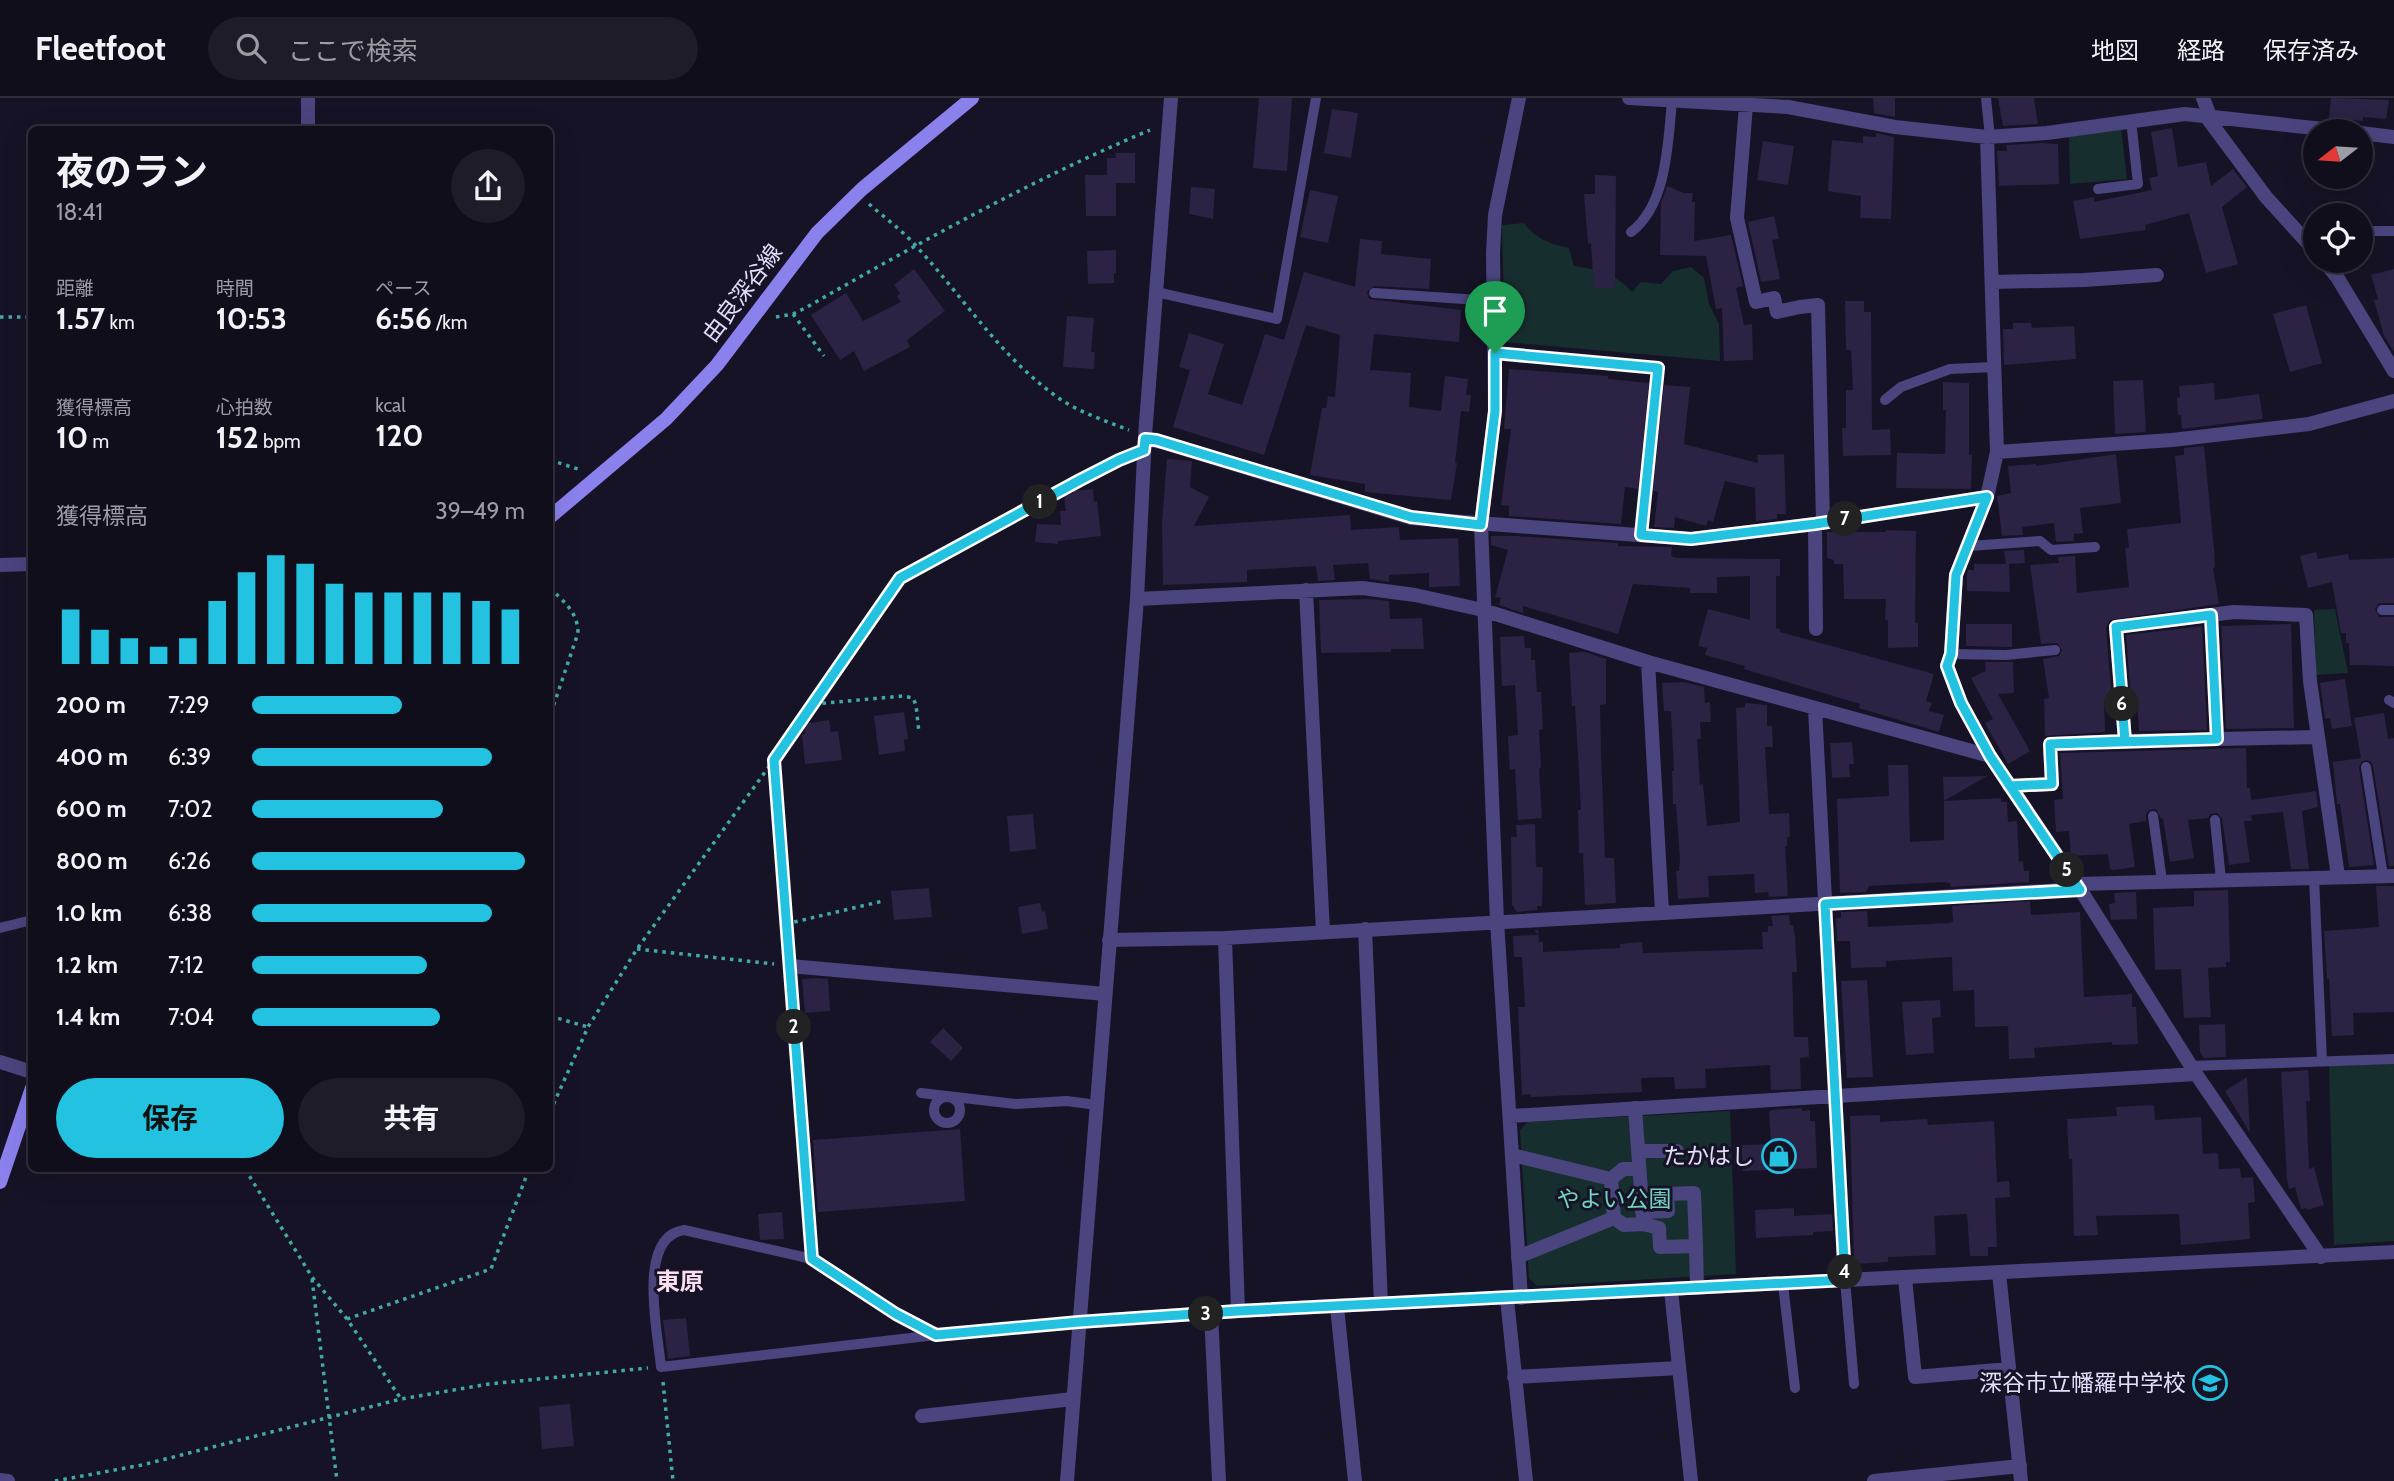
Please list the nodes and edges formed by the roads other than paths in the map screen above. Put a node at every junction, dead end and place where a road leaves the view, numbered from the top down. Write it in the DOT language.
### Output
graph roads {
  1 [pos="308,98"];
  2 [pos="972,98"];
  3 [pos="1171,98"];
  4 [pos="1316,98"];
  5 [pos="1519,98"];
  6 [pos="1629,98"];
  7 [pos="1986,98"];
  8 [pos="2203,98"];
  9 [pos="1651,99"];
  10 [pos="1672,101"];
  11 [pos="1746,105"];
  12 [pos="2208,116"];
  13 [pos="2132,120"];
  14 [pos="308,126"];
  15 [pos="2303,127"];
  16 [pos="2373,135"];
  17 [pos="1988,137"];
  18 [pos="2394,137"];
  19 [pos="2098,189"];
  20 [pos="2373,231"];
  21 [pos="2394,231"];
  22 [pos="1631,232"];
  23 [pos="2303,233"];
  24 [pos="2334,273"];
  25 [pos="2157,275"];
  26 [pos="1992,282"];
  27 [pos="1156,292"];
  28 [pos="1374,293"];
  29 [pos="1494,301"];
  30 [pos="1495,353"];
  31 [pos="1994,367"];
  32 [pos="2394,371"];
  33 [pos="1885,400"];
  34 [pos="2394,401"];
  35 [pos="1145,442"];
  36 [pos="1997,452"];
  37 [pos="1987,497"];
  38 [pos="553,515"];
  39 [pos="1819,523"];
  40 [pos="1481,525"];
  41 [pos="1641,535"];
  42 [pos="1969,546"];
  43 [pos="2095,547"];
  44 [pos="0,565"];
  45 [pos="28,565"];
  46 [pos="1306,590"];
  47 [pos="1137,598"];
  48 [pos="1483,610"];
  49 [pos="2382,610"];
  50 [pos="2394,610"];
  51 [pos="2211,615"];
  52 [pos="1816,629"];
  53 [pos="2055,650"];
  54 [pos="1951,654"];
  55 [pos="1648,662"];
  56 [pos="1815,709"];
  57 [pos="2316,737"];
  58 [pos="2217,739"];
  59 [pos="2125,741"];
  60 [pos="1990,756"];
  61 [pos="2366,767"];
  62 [pos="2010,786"];
  63 [pos="2153,816"];
  64 [pos="2215,820"];
  65 [pos="2338,876"];
  66 [pos="2388,876"];
  67 [pos="2314,877"];
  68 [pos="2221,880"];
  69 [pos="2162,881"];
  70 [pos="2079,887"];
  71 [pos="1825,904"];
  72 [pos="1662,912"];
  73 [pos="28,921"];
  74 [pos="1497,921"];
  75 [pos="0,928"];
  76 [pos="1365,929"];
  77 [pos="1323,932"];
  78 [pos="1225,938"];
  79 [pos="1109,940"];
  80 [pos="790,966"];
  81 [pos="1105,994"];
  82 [pos="2394,1059"];
  83 [pos="2322,1061"];
  84 [pos="0,1062"];
  85 [pos="2193,1070"];
  86 [pos="28,1071"];
  87 [pos="1835,1096"];
  88 [pos="946,1097"];
  89 [pos="28,1100"];
  90 [pos="975,1100"];
  91 [pos="1097,1105"];
  92 [pos="959,1107"];
  93 [pos="1635,1108"];
  94 [pos="1510,1116"];
  95 [pos="1677,1151"];
  96 [pos="1639,1152"];
  97 [pos="1512,1155"];
  98 [pos="1639,1169"];
  99 [pos="1611,1179"];
  100 [pos="0,1182"];
  101 [pos="1668,1211"];
  102 [pos="1614,1218"];
  103 [pos="1643,1218"];
  104 [pos="1659,1228"];
  105 [pos="1696,1246"];
  106 [pos="2394,1252"];
  107 [pos="1518,1257"];
  108 [pos="2321,1257"];
  109 [pos="1998,1273"];
  110 [pos="1905,1278"];
  111 [pos="1845,1280"];
  112 [pos="1783,1284"];
  113 [pos="1697,1289"];
  114 [pos="1671,1290"];
  115 [pos="1514,1298"];
  116 [pos="1381,1304"];
  117 [pos="1337,1307"];
  118 [pos="1238,1311"];
  119 [pos="1211,1313"];
  120 [pos="1079,1322"];
  121 [pos="936,1335"];
  122 [pos="1679,1368"];
  123 [pos="2009,1369"];
  124 [pos="1514,1377"];
  125 [pos="1854,1384"];
  126 [pos="1795,1388"];
  127 [pos="1073,1399"];
  128 [pos="922,1416"];
  129 [pos="2020,1466"];
  130 [pos="1910,1479"];
  131 [pos="0,1480"];
  132 [pos="8,1481"];
  133 [pos="1067,1481"];
  134 [pos="1219,1481"];
  135 [pos="1355,1481"];
  136 [pos="1526,1481"];
  137 [pos="1691,1481"];
  138 [pos="1874,1481"];
  139 [pos="2021,1481"];
  1 -- 14 [label="street"];
  2 -- 38 [label="main road, 由良深谷線"];
  3 -- 27 [label="street"];
  4 -- 27 [label="lane"];
  5 -- 29 [label="street"];
  6 -- 9 [label="street"];
  7 -- 17 [label="lane"];
  8 -- 12 [label="street"];
  9 -- 10 [label="street"];
  10 -- 11 [label="street"];
  10 -- 22 [label="lane"];
  11 -- 17 [label="street"];
  11 -- 39 [label="street"];
  12 -- 13 [label="street"];
  12 -- 15 [label="street"];
  12 -- 23 [label="street"];
  13 -- 17 [label="street"];
  13 -- 19 [label="lane"];
  16 -- 18 [label="street"];
  17 -- 26 [label="street"];
  20 -- 21 [label="lane"];
  24 -- 32 [label="street"];
  25 -- 26 [label="street"];
  26 -- 31 [label="street"];
  27 -- 35 [label="street"];
  28 -- 29 [label="lane"];
  29 -- 30 [label="street"];
  30 -- 40 [label="street"];
  30 -- 41 [label="lane"];
  31 -- 33 [label="lane"];
  31 -- 36 [label="street"];
  34 -- 36 [label="street"];
  35 -- 40 [label="street"];
  35 -- 47 [label="street"];
  36 -- 37 [label="street"];
  37 -- 39 [label="street"];
  37 -- 42 [label="street"];
  39 -- 41 [label="street"];
  39 -- 52 [label="street"];
  40 -- 41 [label="street"];
  40 -- 48 [label="street"];
  42 -- 43 [label="lane"];
  42 -- 54 [label="street"];
  44 -- 45 [label="street"];
  46 -- 47 [label="street"];
  46 -- 48 [label="street"];
  46 -- 77 [label="street"];
  47 -- 79 [label="street"];
  48 -- 55 [label="street"];
  48 -- 74 [label="street"];
  49 -- 50 [label="lane"];
  51 -- 57 [label="street"];
  51 -- 58 [label="street"];
  51 -- 59 [label="street"];
  53 -- 54 [label="lane"];
  54 -- 60 [label="street"];
  55 -- 56 [label="street"];
  55 -- 72 [label="street"];
  56 -- 60 [label="street"];
  56 -- 71 [label="street"];
  57 -- 58 [label="street"];
  57 -- 65 [label="street"];
  58 -- 59 [label="street"];
  59 -- 62 [label="street"];
  60 -- 62 [label="street"];
  61 -- 66 [label="lane"];
  62 -- 70 [label="street"];
  63 -- 69 [label="lane"];
  64 -- 68 [label="lane"];
  65 -- 66 [label="street"];
  65 -- 67 [label="street"];
  67 -- 68 [label="street"];
  67 -- 83 [label="lane"];
  68 -- 69 [label="street"];
  69 -- 70 [label="street"];
  70 -- 71 [label="street"];
  70 -- 85 [label="street"];
  71 -- 72 [label="street"];
  71 -- 87 [label="street"];
  72 -- 74 [label="street"];
  73 -- 75 [label="lane"];
  74 -- 76 [label="street"];
  74 -- 94 [label="street"];
  76 -- 77 [label="street"];
  76 -- 116 [label="street"];
  77 -- 78 [label="street"];
  78 -- 79 [label="street"];
  78 -- 118 [label="street"];
  79 -- 81 [label="street"];
  80 -- 81 [label="street"];
  81 -- 91 [label="street"];
  82 -- 83 [label="lane"];
  83 -- 85 [label="lane"];
  84 -- 86 [label="street"];
  85 -- 87 [label="street"];
  85 -- 108 [label="street"];
  87 -- 93 [label="street"];
  87 -- 111 [label="street"];
  88 -- 90 [label="lane"];
  88 -- 92 [label="lane"];
  88 -- 92 [label="lane"];
  89 -- 100 [label="main road"];
  90 -- 91 [label="lane"];
  90 -- 92 [label="lane"];
  91 -- 120 [label="street"];
  93 -- 94 [label="street"];
  93 -- 96 [label="street"];
  94 -- 97 [label="street"];
  95 -- 96 [label="street"];
  96 -- 98 [label="street"];
  97 -- 99 [label="street"];
  97 -- 107 [label="street"];
  98 -- 99 [label="street"];
  98 -- 103 [label="street"];
  99 -- 102 [label="street"];
  101 -- 103 [label="street"];
  101 -- 104 [label="street"];
  101 -- 105 [label="street"];
  102 -- 103 [label="street"];
  102 -- 107 [label="street"];
  103 -- 104 [label="street"];
  104 -- 105 [label="street"];
  105 -- 113 [label="street"];
  106 -- 108 [label="street"];
  107 -- 115 [label="street"];
  108 -- 109 [label="street"];
  109 -- 110 [label="street"];
  109 -- 123 [label="street"];
  110 -- 111 [label="street"];
  110 -- 123 [label="street"];
  111 -- 112 [label="street"];
  111 -- 125 [label="lane"];
  112 -- 113 [label="street"];
  112 -- 126 [label="lane"];
  113 -- 114 [label="street"];
  114 -- 115 [label="street"];
  114 -- 122 [label="street"];
  115 -- 116 [label="street"];
  115 -- 124 [label="street"];
  116 -- 117 [label="street"];
  117 -- 118 [label="street"];
  117 -- 135 [label="street"];
  118 -- 119 [label="street"];
  119 -- 120 [label="street"];
  119 -- 134 [label="street"];
  120 -- 121 [label="lane"];
  120 -- 127 [label="street"];
  121 -- 121 [label="lane"];
  122 -- 124 [label="street"];
  122 -- 137 [label="street"];
  123 -- 129 [label="street"];
  124 -- 136 [label="street"];
  127 -- 128 [label="street"];
  127 -- 133 [label="street"];
  129 -- 130 [label="street"];
  129 -- 139 [label="street"];
  130 -- 138 [label="street"];
  131 -- 132 [label="street"];
}
